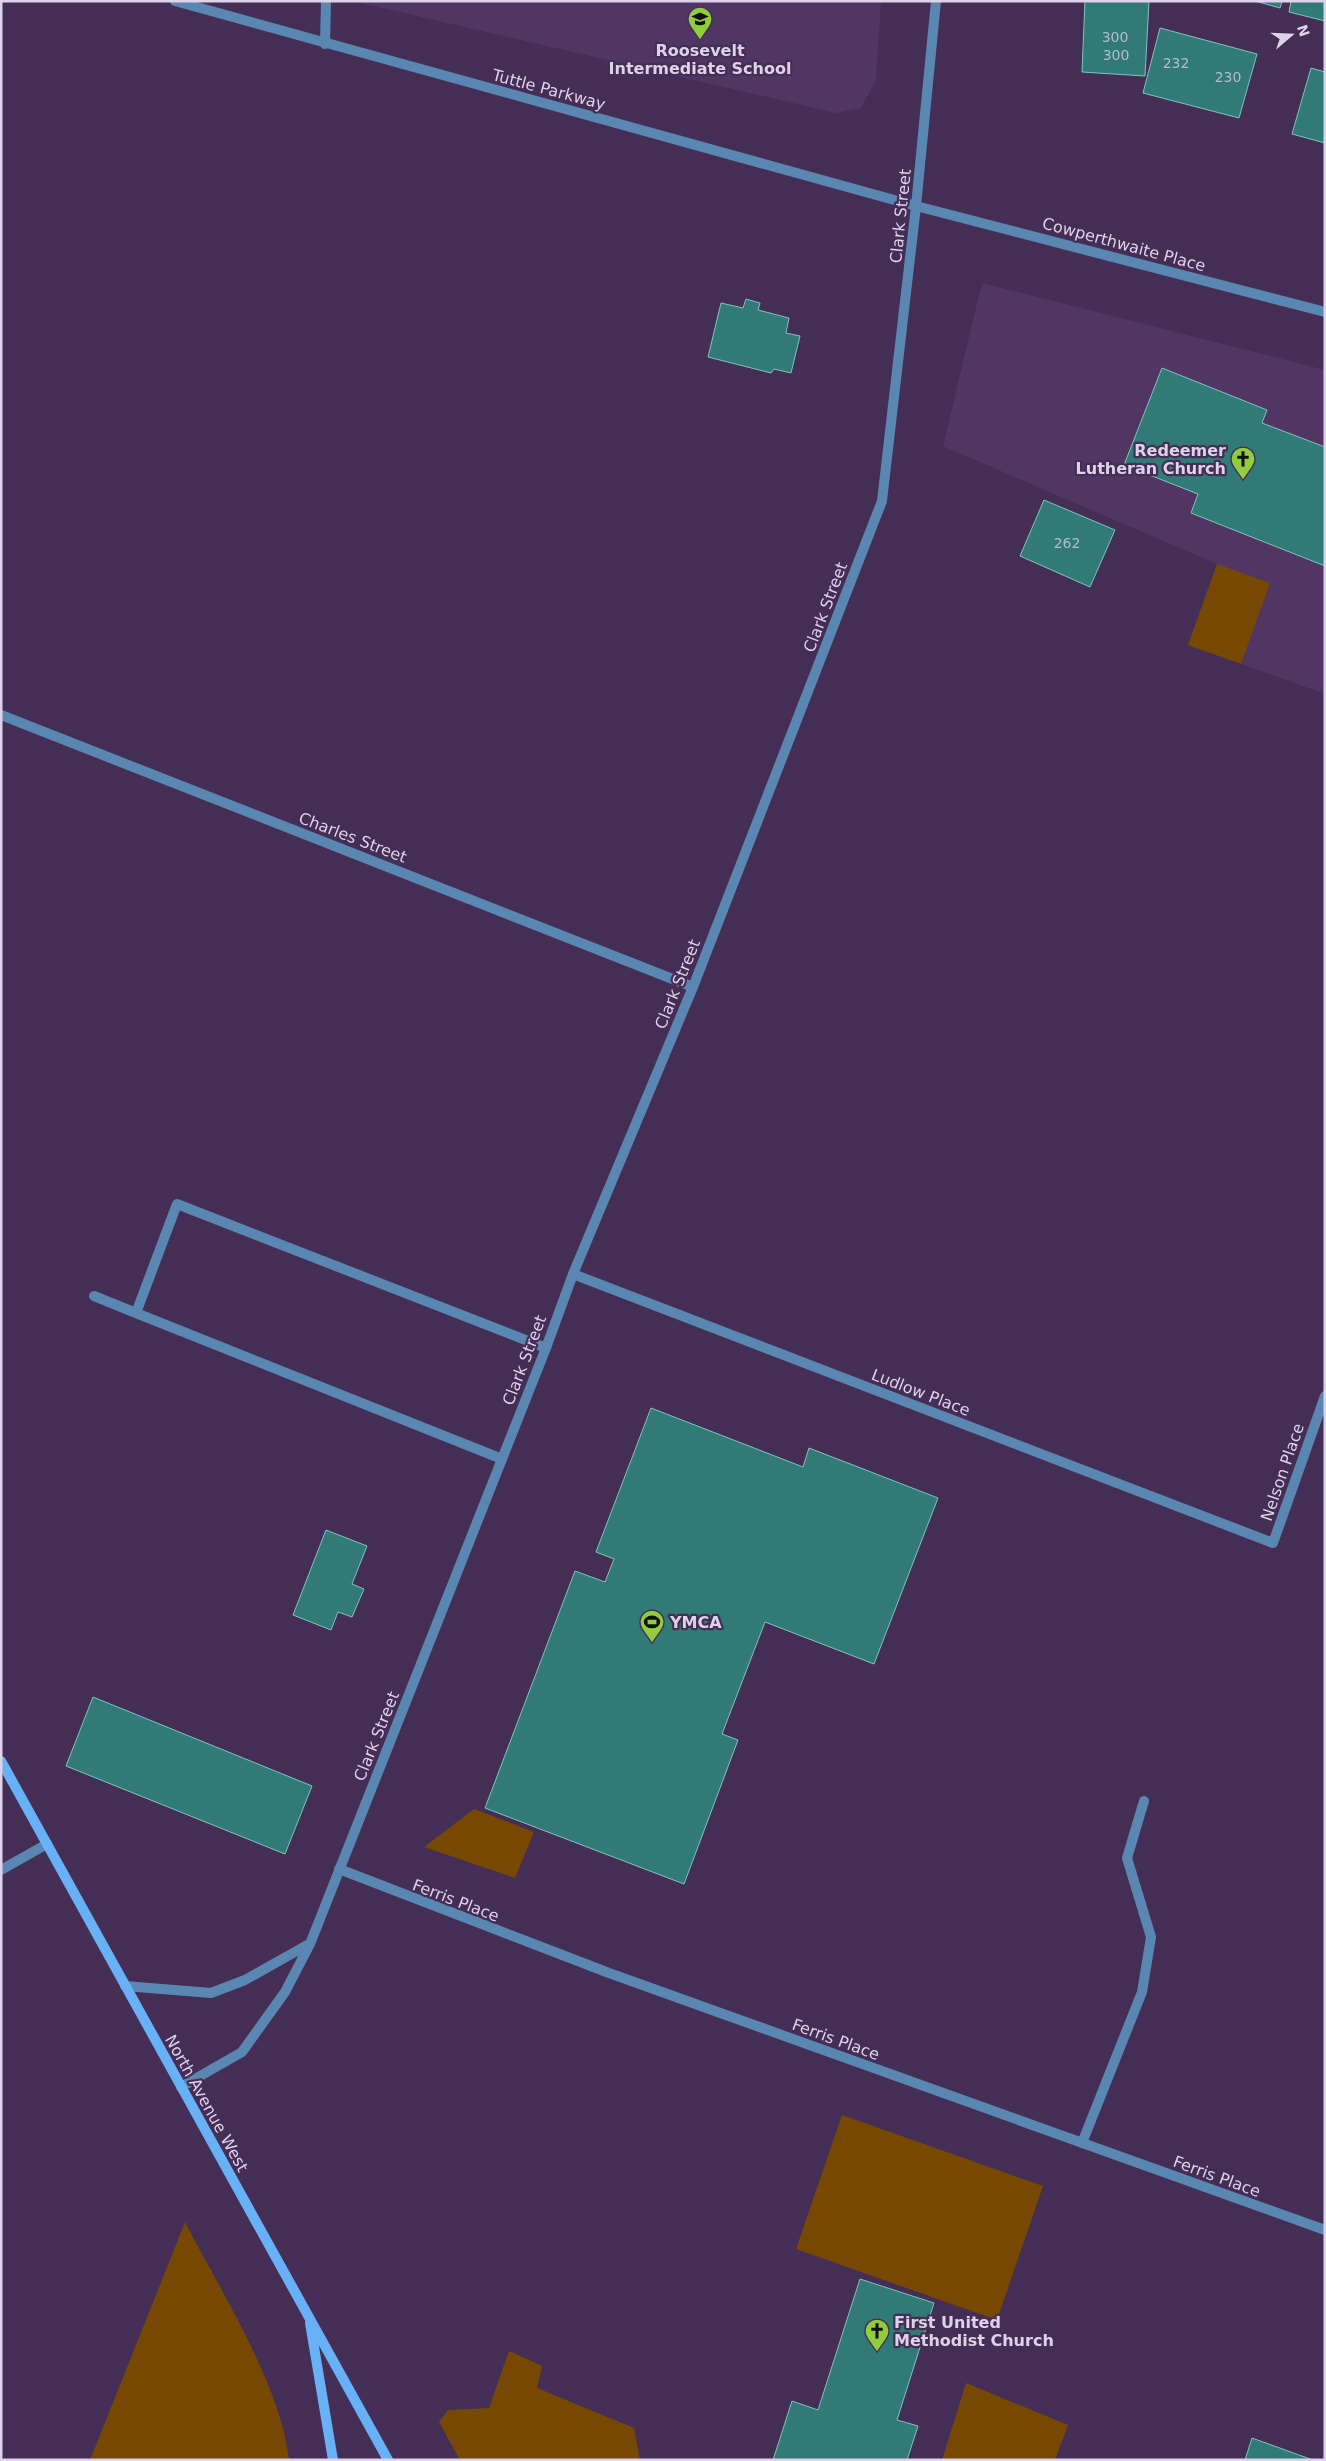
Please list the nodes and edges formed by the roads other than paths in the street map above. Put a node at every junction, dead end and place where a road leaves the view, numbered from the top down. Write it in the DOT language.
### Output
graph roads {
  1 [pos="175,1"];
  2 [pos="326,1"];
  3 [pos="936,1"];
  4 [pos="325,44"];
  5 [pos="916,206"];
  6 [pos="1325,312"];
  7 [pos="1,715"];
  8 [pos="693,987"];
  9 [pos="573,1274"];
  10 [pos="94,1296"];
  11 [pos="136,1313"];
  12 [pos="546,1348"];
  13 [pos="1325,1396"];
  14 [pos="502,1459"];
  15 [pos="1258,1538"];
  16 [pos="1,1761"];
  17 [pos="1144,1800"];
  18 [pos="48,1844"];
  19 [pos="339,1869"];
  20 [pos="1,1870"];
  21 [pos="310,1944"];
  22 [pos="125,1986"];
  23 [pos="181,2087"];
  24 [pos="1082,2143"];
  25 [pos="1325,2230"];
  26 [pos="308,2314"];
  27 [pos="333,2460"];
  28 [pos="388,2460"];
  1 -- 4 [label="street, Tuttle Parkway"];
  2 -- 4 [label="street"];
  3 -- 5 [label="street, Clark Street"];
  4 -- 5 [label="street, Tuttle Parkway"];
  5 -- 6 [label="street, Cowperthwaite Place"];
  5 -- 8 [label="street, Clark Street"];
  7 -- 8 [label="street, Charles Street"];
  8 -- 9 [label="street, Clark Street"];
  9 -- 12 [label="street, Clark Street"];
  9 -- 15 [label="street, Ludlow Place"];
  10 -- 11 [label="street"];
  11 -- 12 [label="street"];
  11 -- 14 [label="street"];
  12 -- 14 [label="street, Clark Street"];
  13 -- 15 [label="street, Nelson Place"];
  14 -- 19 [label="street, Clark Street"];
  16 -- 18 [label="main road, North Avenue West"];
  17 -- 24 [label="street"];
  18 -- 20 [label="street"];
  18 -- 22 [label="main road, North Avenue West"];
  19 -- 21 [label="street, Clark Street"];
  19 -- 24 [label="street, Ferris Place"];
  21 -- 22 [label="street"];
  21 -- 23 [label="street, Clark Street"];
  22 -- 23 [label="main road, North Avenue West"];
  23 -- 26 [label="main road, North Avenue West"];
  24 -- 25 [label="street, Ferris Place"];
  26 -- 27 [label="main road"];
  26 -- 28 [label="main road, North Avenue West"];
}
